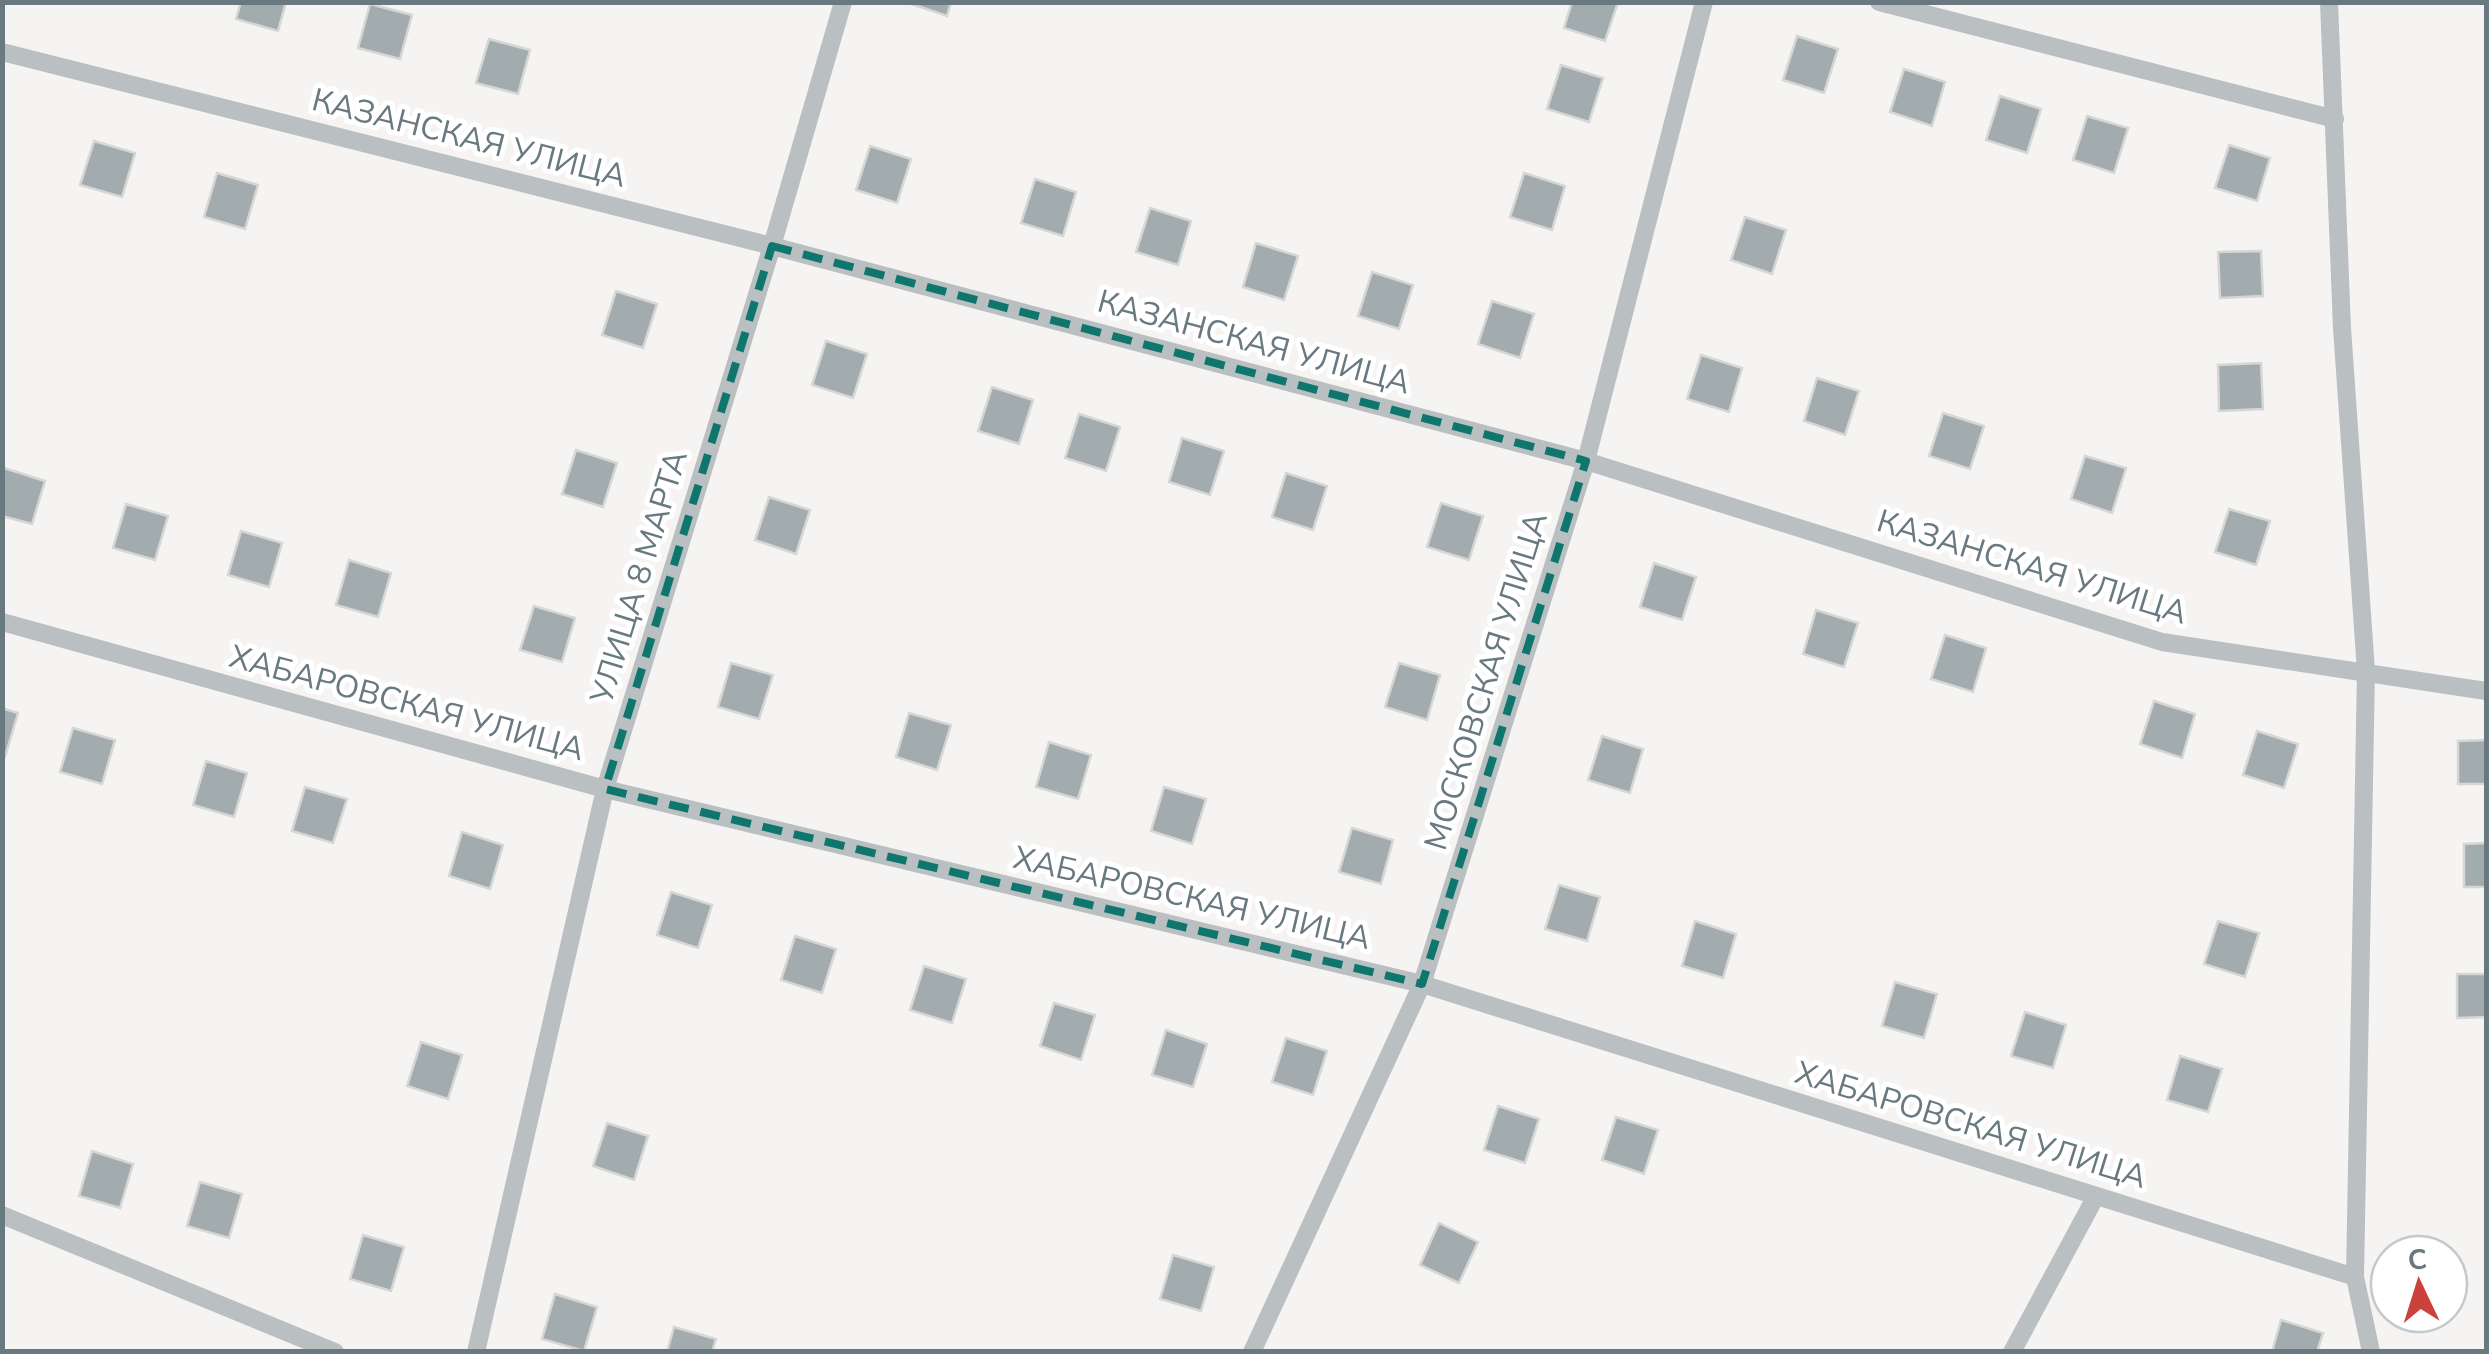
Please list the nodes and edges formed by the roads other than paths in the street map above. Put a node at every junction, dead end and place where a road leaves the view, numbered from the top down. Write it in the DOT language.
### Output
graph roads {
  1 [pos="843,2"];
  2 [pos="1704,2"];
  3 [pos="1880,2"];
  4 [pos="2330,2"];
  5 [pos="2,52"];
  6 [pos="2335,119"];
  7 [pos="772,246"];
  8 [pos="1586,461"];
  9 [pos="2,622"];
  10 [pos="2366,671"];
  11 [pos="2486,690"];
  12 [pos="605,789"];
  13 [pos="1422,984"];
  14 [pos="2096,1196"];
  15 [pos="2,1215"];
  16 [pos="2355,1277"];
  17 [pos="335,1352"];
  18 [pos="476,1352"];
  19 [pos="1252,1352"];
  20 [pos="2012,1352"];
  21 [pos="2371,1352"];
  1 -- 7 [label="street, УЛИЦА 8 МАРТА"];
  2 -- 8 [label="street, МОСКОВСКАЯ УЛИЦА"];
  3 -- 6 [label="street"];
  4 -- 6 [label="street"];
  5 -- 7 [label="street, КАЗАНСКАЯ УЛИЦА"];
  6 -- 10 [label="street"];
  7 -- 8 [label="street, КАЗАНСКАЯ УЛИЦА"];
  7 -- 12 [label="street, УЛИЦА 8 МАРТА"];
  8 -- 10 [label="street, КАЗАНСКАЯ УЛИЦА"];
  8 -- 13 [label="street, МОСКОВСКАЯ УЛИЦА"];
  9 -- 12 [label="street, ХАБАРОВСКАЯ УЛИЦА"];
  10 -- 11 [label="street, КАЗАНСКАЯ УЛИЦА"];
  10 -- 16 [label="street"];
  12 -- 13 [label="street, ХАБАРОВСКАЯ УЛИЦА"];
  12 -- 18 [label="street, УЛИЦА 8 МАРТА"];
  13 -- 14 [label="street, ХАБАРОВСКАЯ УЛИЦА"];
  13 -- 19 [label="street, МОСКОВСКАЯ УЛИЦА"];
  14 -- 16 [label="street, ХАБАРОВСКАЯ УЛИЦА"];
  14 -- 20 [label="street"];
  15 -- 17 [label="street"];
  16 -- 21 [label="street"];
}
